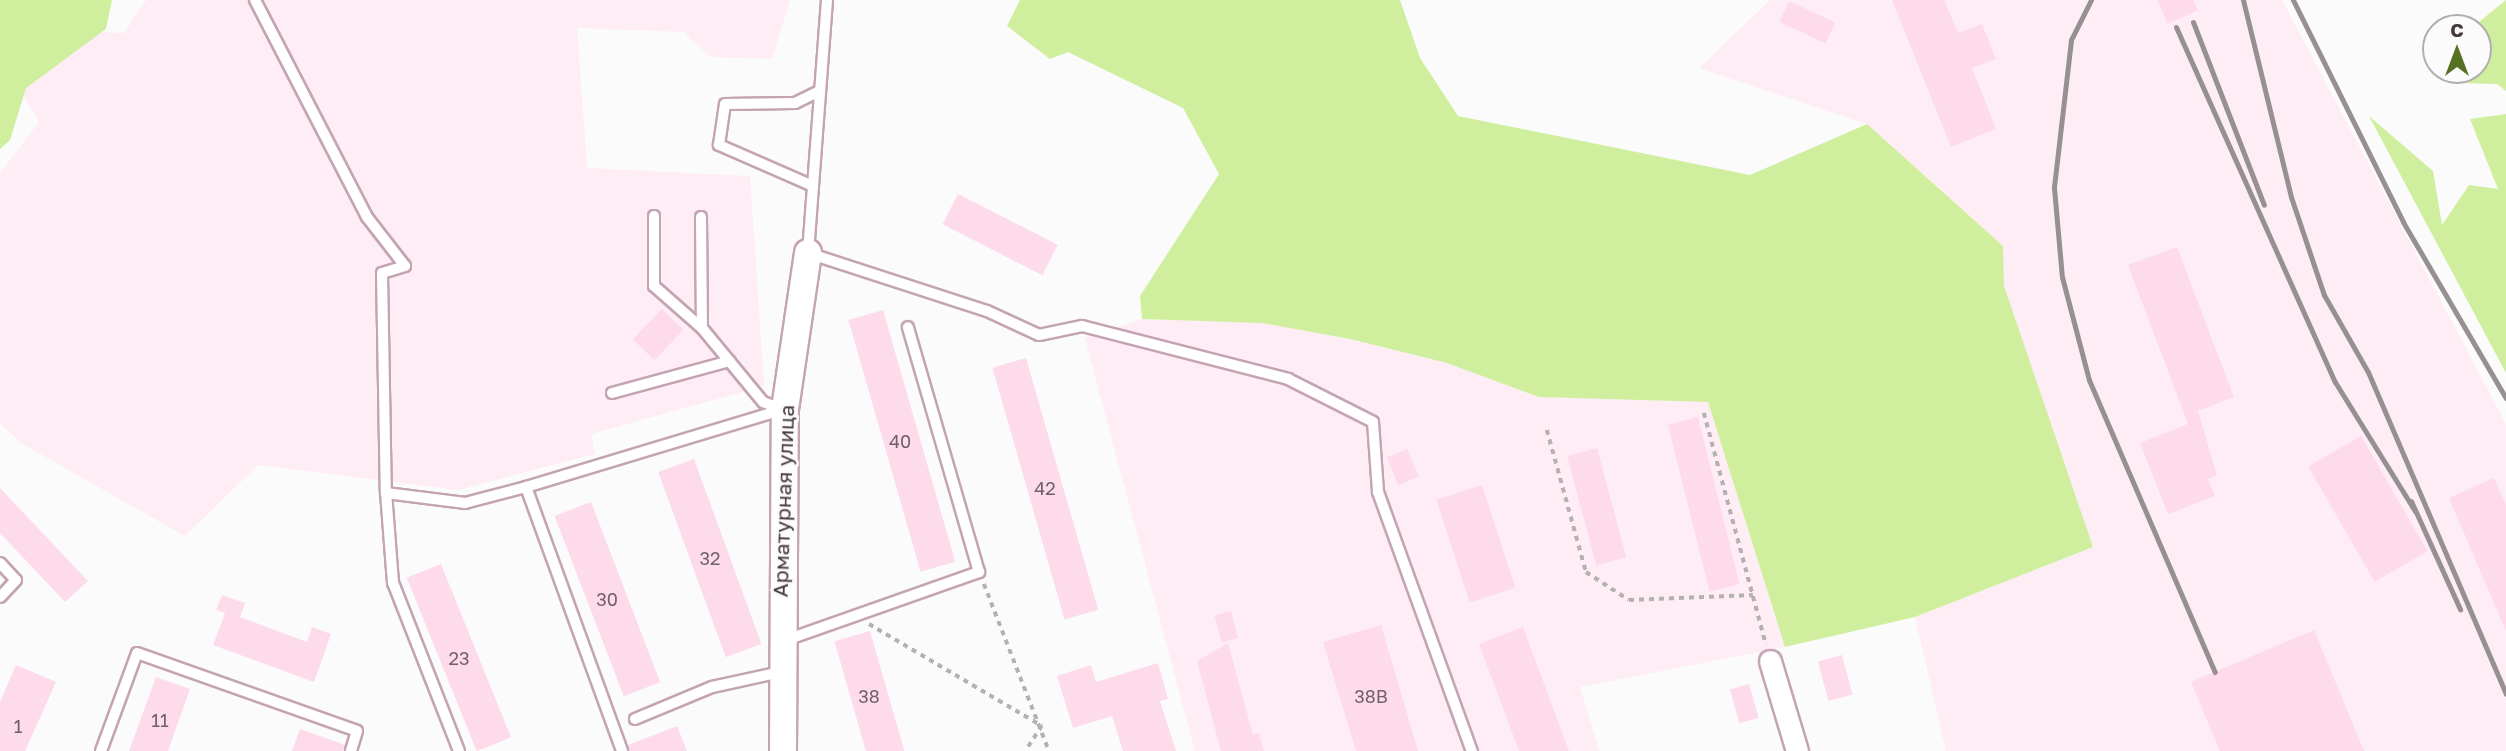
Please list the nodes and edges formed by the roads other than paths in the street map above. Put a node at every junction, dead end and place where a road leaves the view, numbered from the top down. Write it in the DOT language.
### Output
graph roads {
  1 [pos="255,0"];
  2 [pos="827,0"];
  3 [pos="818,92"];
  4 [pos="813,186"];
  5 [pos="654,216"];
  6 [pos="701,217"];
  7 [pos="808,253"];
  8 [pos="908,327"];
  9 [pos="702,328"];
  10 [pos="730,362"];
  11 [pos="611,393"];
  12 [pos="785,409"];
  13 [pos="526,487"];
  14 [pos="386,493"];
  15 [pos="0,564"];
  16 [pos="0,597"];
  17 [pos="780,642"];
  18 [pos="1770,661"];
  19 [pos="781,672"];
  20 [pos="635,719"];
  21 [pos="101,751"];
  22 [pos="351,751"];
  23 [pos="458,751"];
  24 [pos="622,751"];
  25 [pos="783,751"];
  26 [pos="1472,751"];
  27 [pos="1797,751"];
  1 -- 14 [label="lane"];
  2 -- 3 [label="lane"];
  3 -- 4 [label="lane"];
  3 -- 4 [label="lane"];
  4 -- 7 [label="lane"];
  5 -- 9 [label="lane"];
  6 -- 9 [label="lane"];
  7 -- 12 [label="street, Арматурная улица"];
  7 -- 26 [label="lane"];
  8 -- 17 [label="lane"];
  9 -- 10 [label="lane"];
  10 -- 11 [label="lane"];
  10 -- 12 [label="lane"];
  12 -- 13 [label="lane"];
  12 -- 17 [label="street, Арматурная улица"];
  13 -- 14 [label="lane"];
  13 -- 24 [label="lane"];
  14 -- 23 [label="lane"];
  15 -- 16 [label="lane"];
  17 -- 19 [label="street, Арматурная улица"];
  18 -- 27 [label="street"];
  19 -- 20 [label="lane"];
  19 -- 25 [label="street, Арматурная улица"];
  21 -- 22 [label="lane"];
}
